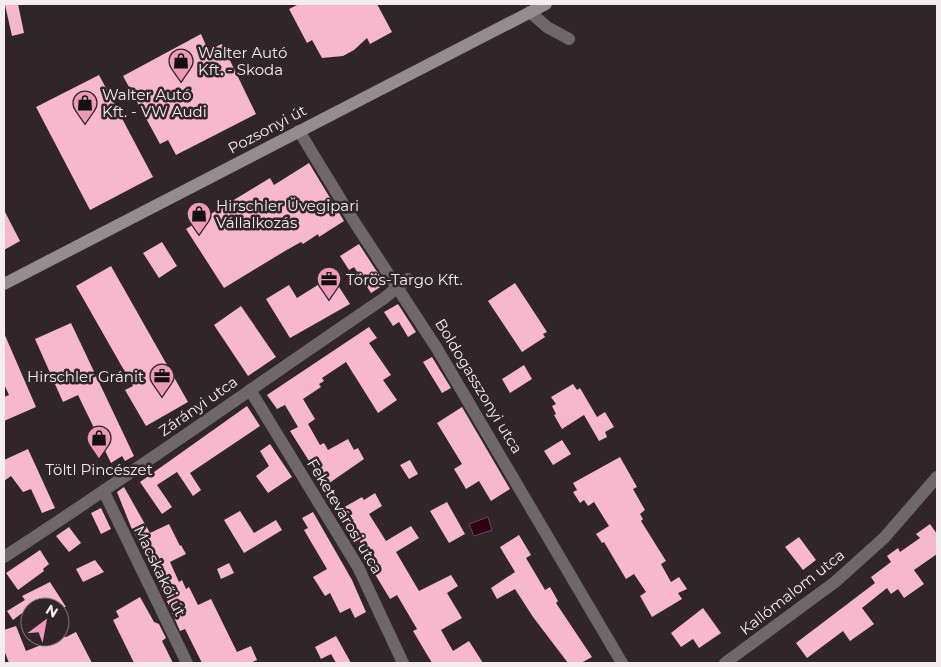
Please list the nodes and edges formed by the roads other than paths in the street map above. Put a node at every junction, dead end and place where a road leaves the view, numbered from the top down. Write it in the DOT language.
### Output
graph roads {
  1 [pos="546,4"];
  2 [pos="530,12"];
  3 [pos="569,38"];
  4 [pos="300,131"];
  5 [pos="403,283"];
  6 [pos="4,284"];
  7 [pos="250,390"];
  8 [pos="937,477"];
  9 [pos="104,492"];
  10 [pos="4,557"];
  11 [pos="187,663"];
  12 [pos="403,663"];
  13 [pos="622,663"];
  14 [pos="725,663"];
  1 -- 2 [label="main road, Pozsonyi út"];
  2 -- 3 [label="street"];
  2 -- 4 [label="main road, Pozsonyi út"];
  4 -- 5 [label="street, Boldogasszonyi utca"];
  4 -- 6 [label="main road, Pozsonyi út"];
  5 -- 7 [label="street, Zárányi utca"];
  5 -- 13 [label="street, Boldogasszonyi utca"];
  7 -- 9 [label="street, Zárányi utca"];
  7 -- 12 [label="street, Feketevárosi utca"];
  8 -- 14 [label="street, Kallómalom utca"];
  9 -- 10 [label="street, Zárányi utca"];
  9 -- 11 [label="street, Macskakői út"];
}
